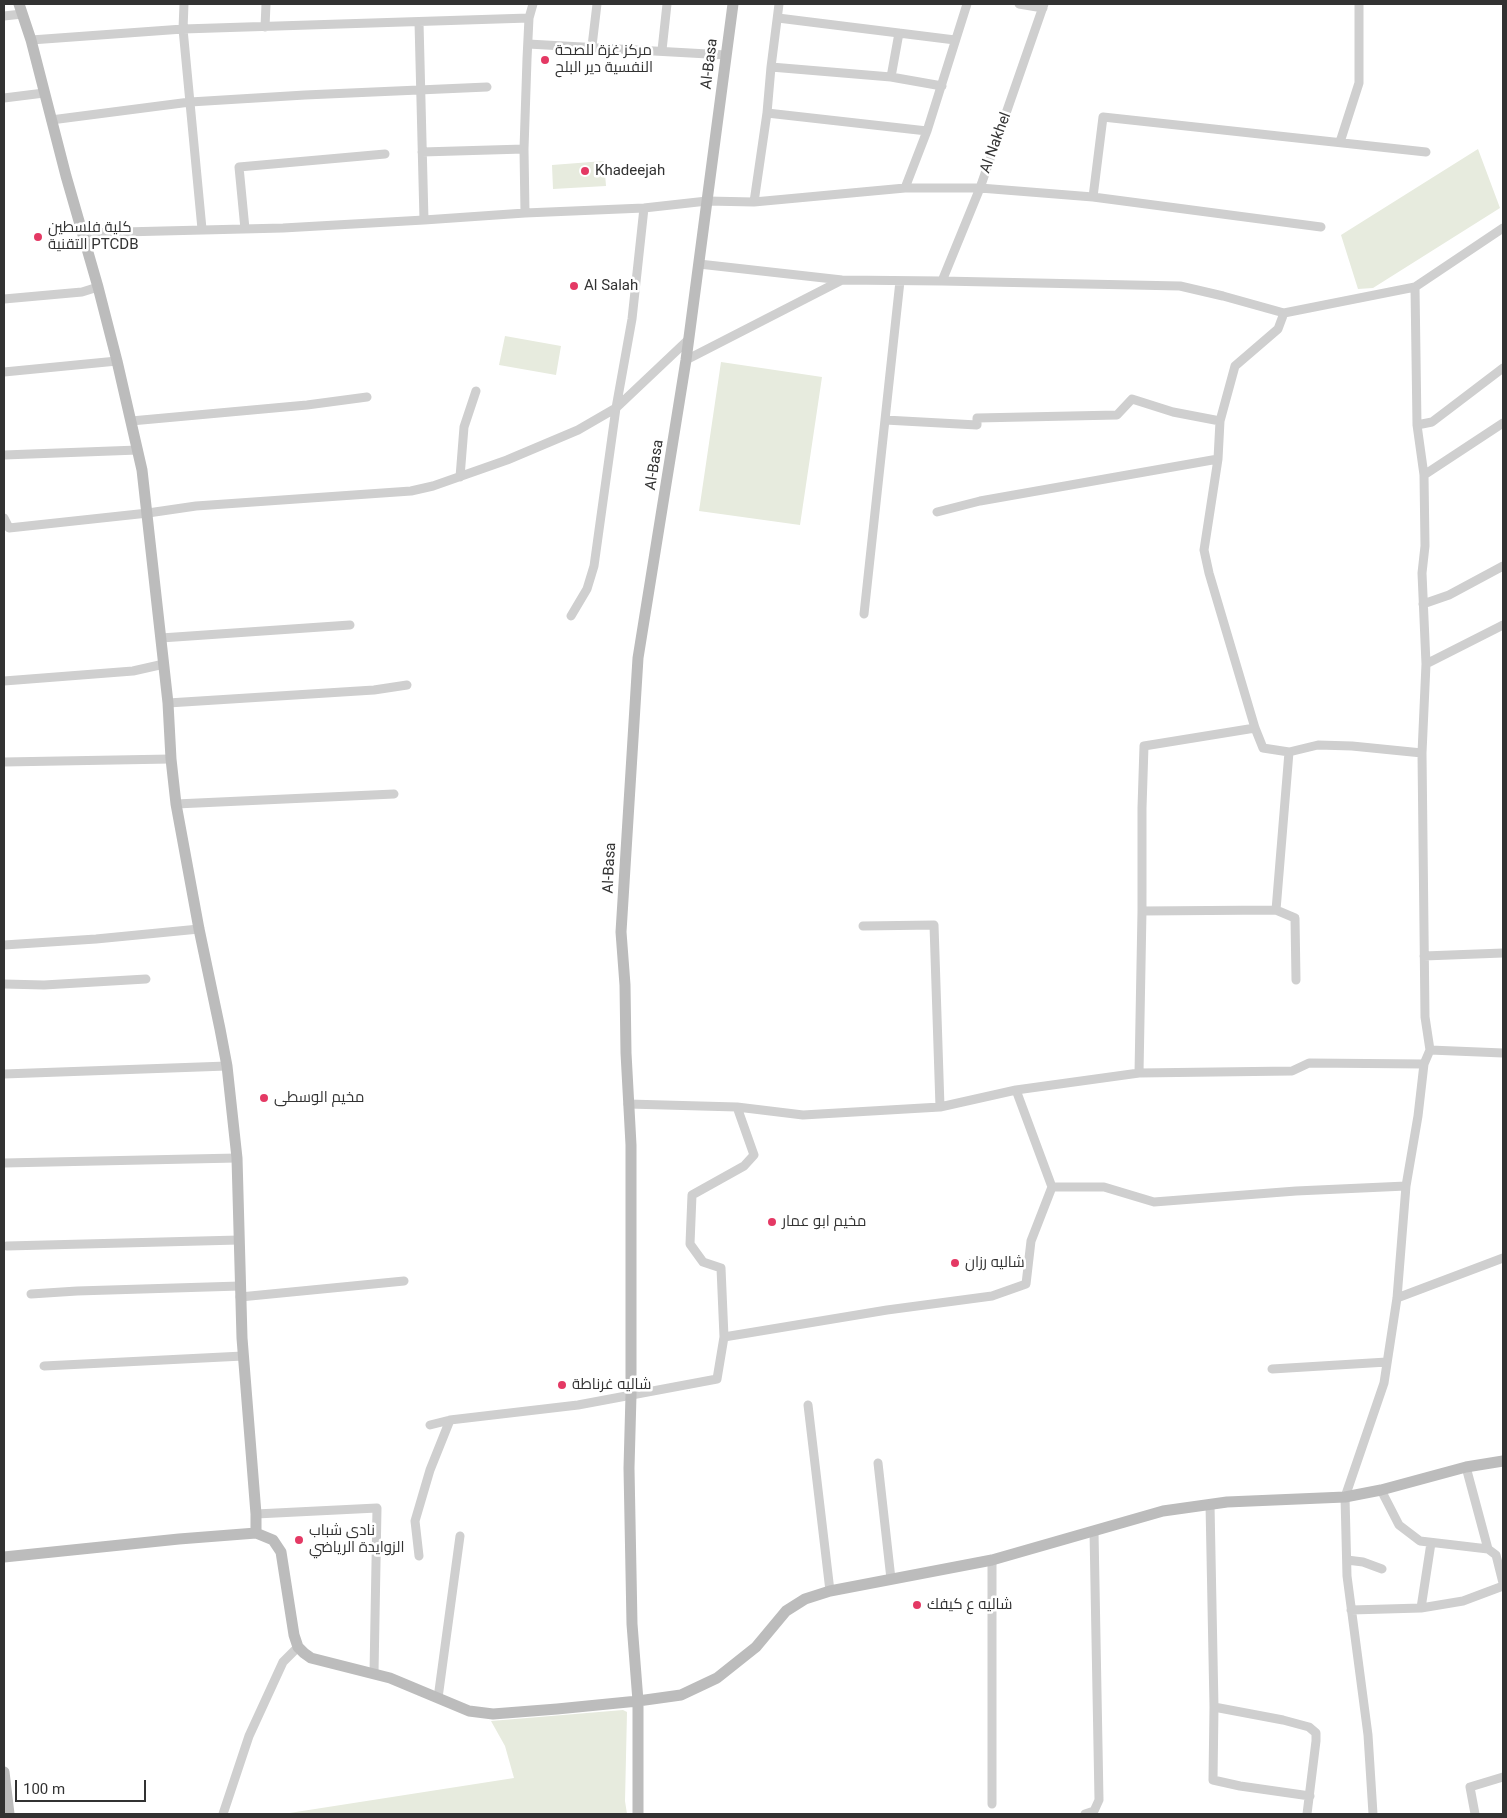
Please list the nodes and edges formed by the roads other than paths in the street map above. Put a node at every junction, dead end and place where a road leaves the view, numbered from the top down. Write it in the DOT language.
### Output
graph roads {
  1 [pos="184,4"];
  2 [pos="266,4"];
  3 [pos="533,4"];
  4 [pos="597,4"];
  5 [pos="667,4"];
  6 [pos="732,4"];
  7 [pos="779,4"];
  8 [pos="967,4"];
  9 [pos="1019,4"];
  10 [pos="1359,4"];
  11 [pos="20,6"];
  12 [pos="1044,6"];
  13 [pos="4,16"];
  14 [pos="529,18"];
  15 [pos="778,18"];
  16 [pos="419,22"];
  17 [pos="265,27"];
  18 [pos="183,28"];
  19 [pos="899,33"];
  20 [pos="31,40"];
  21 [pos="955,40"];
  22 [pos="528,44"];
  23 [pos="592,46"];
  24 [pos="662,50"];
  25 [pos="726,55"];
  26 [pos="771,67"];
  27 [pos="892,77"];
  28 [pos="942,86"];
  29 [pos="488,87"];
  30 [pos="420,89"];
  31 [pos="44,93"];
  32 [pos="4,98"];
  33 [pos="190,102"];
  34 [pos="767,113"];
  35 [pos="51,120"];
  36 [pos="927,131"];
  37 [pos="1340,142"];
  38 [pos="524,149"];
  39 [pos="422,152"];
  40 [pos="1426,152"];
  41 [pos="385,154"];
  42 [pos="905,188"];
  43 [pos="980,188"];
  44 [pos="1093,197"];
  45 [pos="707,201"];
  46 [pos="754,202"];
  47 [pos="644,208"];
  48 [pos="525,213"];
  49 [pos="424,220"];
  50 [pos="1321,227"];
  51 [pos="1503,228"];
  52 [pos="202,229"];
  53 [pos="245,229"];
  54 [pos="83,233"];
  55 [pos="698,264"];
  56 [pos="842,280"];
  57 [pos="942,280"];
  58 [pos="900,281"];
  59 [pos="98,287"];
  60 [pos="1415,287"];
  61 [pos="4,299"];
  62 [pos="1284,313"];
  63 [pos="689,339"];
  64 [pos="686,360"];
  65 [pos="117,361"];
  66 [pos="1503,368"];
  67 [pos="4,372"];
  68 [pos="476,391"];
  69 [pos="367,397"];
  70 [pos="616,408"];
  71 [pos="885,420"];
  72 [pos="131,421"];
  73 [pos="1220,421"];
  74 [pos="1503,422"];
  75 [pos="1417,425"];
  76 [pos="138,450"];
  77 [pos="4,454"];
  78 [pos="1218,459"];
  79 [pos="1424,475"];
  80 [pos="460,477"];
  81 [pos="937,512"];
  82 [pos="148,513"];
  83 [pos="4,518"];
  84 [pos="1503,566"];
  85 [pos="1423,604"];
  86 [pos="864,614"];
  87 [pos="571,616"];
  88 [pos="350,625"];
  89 [pos="1503,625"];
  90 [pos="161,638"];
  91 [pos="164,664"];
  92 [pos="1426,664"];
  93 [pos="4,681"];
  94 [pos="407,685"];
  95 [pos="168,703"];
  96 [pos="1256,728"];
  97 [pos="1289,752"];
  98 [pos="1422,753"];
  99 [pos="171,759"];
  100 [pos="4,762"];
  101 [pos="394,794"];
  102 [pos="176,804"];
  103 [pos="1276,910"];
  104 [pos="1142,911"];
  105 [pos="863,926"];
  106 [pos="199,929"];
  107 [pos="4,945"];
  108 [pos="1503,953"];
  109 [pos="1424,956"];
  110 [pos="146,978"];
  111 [pos="1296,980"];
  112 [pos="4,984"];
  113 [pos="1430,1050"];
  114 [pos="1503,1052"];
  115 [pos="1424,1064"];
  116 [pos="227,1066"];
  117 [pos="1139,1073"];
  118 [pos="4,1074"];
  119 [pos="1016,1090"];
  120 [pos="628,1104"];
  121 [pos="736,1107"];
  122 [pos="940,1107"];
  123 [pos="237,1158"];
  124 [pos="4,1163"];
  125 [pos="1052,1186"];
  126 [pos="1406,1186"];
  127 [pos="238,1240"];
  128 [pos="7,1246"];
  129 [pos="1503,1258"];
  130 [pos="404,1281"];
  131 [pos="240,1292"];
  132 [pos="31,1294"];
  133 [pos="1397,1298"];
  134 [pos="724,1338"];
  135 [pos="243,1356"];
  136 [pos="1387,1362"];
  137 [pos="44,1366"];
  138 [pos="1272,1369"];
  139 [pos="631,1395"];
  140 [pos="808,1405"];
  141 [pos="450,1420"];
  142 [pos="430,1425"];
  143 [pos="1503,1461"];
  144 [pos="878,1464"];
  145 [pos="1466,1467"];
  146 [pos="1381,1490"];
  147 [pos="1345,1497"];
  148 [pos="1210,1504"];
  149 [pos="256,1514"];
  150 [pos="1094,1532"];
  151 [pos="256,1533"];
  152 [pos="460,1536"];
  153 [pos="1431,1543"];
  154 [pos="1488,1549"];
  155 [pos="420,1556"];
  156 [pos="4,1557"];
  157 [pos="992,1560"];
  158 [pos="1347,1560"];
  159 [pos="1382,1569"];
  160 [pos="891,1579"];
  161 [pos="1503,1585"];
  162 [pos="830,1592"];
  163 [pos="1421,1608"];
  164 [pos="1352,1610"];
  165 [pos="298,1647"];
  166 [pos="374,1673"];
  167 [pos="438,1698"];
  168 [pos="638,1702"];
  169 [pos="1214,1707"];
  170 [pos="4,1772"];
  171 [pos="1503,1777"];
  172 [pos="5,1795"];
  173 [pos="1310,1796"];
  174 [pos="992,1804"];
  175 [pos="9,1814"];
  176 [pos="223,1814"];
  177 [pos="638,1814"];
  178 [pos="1085,1814"];
  179 [pos="1308,1814"];
  180 [pos="1373,1814"];
  181 [pos="1475,1814"];
  1 -- 18 [label="street"];
  2 -- 17 [label="street"];
  3 -- 14 [label="street"];
  4 -- 23 [label="street"];
  5 -- 24 [label="street"];
  6 -- 25 [label="street, Al-Basa"];
  7 -- 15 [label="street"];
  8 -- 21 [label="street"];
  9 -- 12 [label="street"];
  10 -- 37 [label="street"];
  11 -- 13 [label="street"];
  11 -- 20 [label="street"];
  12 -- 43 [label="street, Al Nakhel"];
  14 -- 16 [label="street"];
  14 -- 22 [label="street"];
  15 -- 19 [label="street"];
  15 -- 26 [label="street"];
  16 -- 17 [label="street"];
  16 -- 30 [label="street"];
  17 -- 18 [label="street"];
  18 -- 20 [label="street"];
  18 -- 33 [label="street"];
  19 -- 21 [label="street"];
  19 -- 27 [label="street"];
  20 -- 31 [label="street"];
  21 -- 28 [label="street"];
  22 -- 23 [label="street"];
  22 -- 38 [label="street"];
  23 -- 24 [label="street"];
  24 -- 25 [label="street"];
  25 -- 45 [label="street, Al-Basa"];
  26 -- 27 [label="street"];
  26 -- 34 [label="street"];
  27 -- 28 [label="street"];
  28 -- 36 [label="street"];
  29 -- 30 [label="street"];
  30 -- 33 [label="street"];
  30 -- 39 [label="street"];
  31 -- 32 [label="street"];
  31 -- 35 [label="street"];
  33 -- 35 [label="street"];
  33 -- 52 [label="street"];
  34 -- 36 [label="street"];
  34 -- 46 [label="street"];
  35 -- 54 [label="street"];
  36 -- 42 [label="street"];
  37 -- 40 [label="street"];
  37 -- 44 [label="street"];
  38 -- 39 [label="street"];
  38 -- 48 [label="street"];
  39 -- 49 [label="street"];
  41 -- 53 [label="street"];
  42 -- 43 [label="street"];
  42 -- 46 [label="street"];
  43 -- 44 [label="street"];
  43 -- 57 [label="street, Al Nakhel"];
  44 -- 50 [label="street"];
  45 -- 46 [label="street"];
  45 -- 47 [label="street"];
  45 -- 55 [label="street, Al-Basa"];
  47 -- 48 [label="street"];
  47 -- 70 [label="street"];
  48 -- 49 [label="street"];
  49 -- 53 [label="street"];
  51 -- 60 [label="street"];
  52 -- 53 [label="street"];
  52 -- 54 [label="street"];
  54 -- 59 [label="street"];
  55 -- 56 [label="street"];
  55 -- 63 [label="street, Al-Basa"];
  56 -- 58 [label="street"];
  56 -- 64 [label="street"];
  57 -- 58 [label="street"];
  57 -- 62 [label="street"];
  58 -- 71 [label="street"];
  59 -- 61 [label="street"];
  59 -- 65 [label="street"];
  60 -- 62 [label="street"];
  60 -- 75 [label="street"];
  62 -- 73 [label="street"];
  63 -- 64 [label="street, Al-Basa"];
  63 -- 70 [label="street"];
  64 -- 120 [label="street, Al-Basa"];
  65 -- 67 [label="street"];
  65 -- 72 [label="street"];
  66 -- 75 [label="street"];
  68 -- 80 [label="street"];
  69 -- 72 [label="street"];
  70 -- 80 [label="street"];
  70 -- 87 [label="street"];
  71 -- 73 [label="street"];
  71 -- 86 [label="street"];
  72 -- 76 [label="street"];
  73 -- 78 [label="street"];
  74 -- 79 [label="street"];
  75 -- 79 [label="street"];
  76 -- 77 [label="street"];
  76 -- 82 [label="street"];
  78 -- 81 [label="street"];
  78 -- 96 [label="street"];
  79 -- 85 [label="street"];
  80 -- 82 [label="street"];
  82 -- 83 [label="street"];
  82 -- 90 [label="street"];
  84 -- 85 [label="street"];
  85 -- 92 [label="street"];
  88 -- 90 [label="street"];
  89 -- 92 [label="street"];
  90 -- 91 [label="street"];
  91 -- 93 [label="street"];
  91 -- 95 [label="street"];
  92 -- 98 [label="street"];
  94 -- 95 [label="street"];
  95 -- 99 [label="street"];
  96 -- 97 [label="street"];
  96 -- 104 [label="street"];
  97 -- 98 [label="street"];
  97 -- 103 [label="street"];
  98 -- 109 [label="street"];
  99 -- 100 [label="street"];
  99 -- 102 [label="street"];
  101 -- 102 [label="street"];
  102 -- 106 [label="street"];
  103 -- 104 [label="street"];
  103 -- 111 [label="street"];
  104 -- 117 [label="street"];
  105 -- 122 [label="street"];
  106 -- 107 [label="street"];
  106 -- 116 [label="street"];
  108 -- 109 [label="street"];
  109 -- 113 [label="street"];
  110 -- 112 [label="street"];
  113 -- 114 [label="street"];
  113 -- 115 [label="street"];
  115 -- 117 [label="street"];
  115 -- 126 [label="street"];
  116 -- 118 [label="street"];
  116 -- 123 [label="street"];
  117 -- 119 [label="street"];
  119 -- 122 [label="street"];
  119 -- 125 [label="street"];
  120 -- 121 [label="street"];
  120 -- 139 [label="street, Al-Basa"];
  121 -- 122 [label="street"];
  121 -- 134 [label="street"];
  123 -- 124 [label="street"];
  123 -- 127 [label="street"];
  125 -- 126 [label="street"];
  125 -- 134 [label="street"];
  126 -- 133 [label="street"];
  127 -- 128 [label="street"];
  127 -- 131 [label="street"];
  129 -- 133 [label="street"];
  130 -- 131 [label="street"];
  131 -- 132 [label="street"];
  131 -- 135 [label="street"];
  133 -- 136 [label="street"];
  134 -- 139 [label="street"];
  135 -- 137 [label="street"];
  135 -- 149 [label="street"];
  136 -- 138 [label="street"];
  136 -- 147 [label="street"];
  139 -- 141 [label="street"];
  139 -- 168 [label="street, Al-Basa"];
  140 -- 162 [label="street"];
  141 -- 142 [label="street"];
  141 -- 155 [label="street"];
  143 -- 145 [label="street"];
  144 -- 160 [label="street"];
  145 -- 146 [label="street"];
  145 -- 154 [label="street"];
  146 -- 147 [label="street"];
  146 -- 153 [label="street"];
  147 -- 148 [label="street"];
  147 -- 158 [label="street"];
  148 -- 150 [label="street"];
  148 -- 169 [label="street"];
  149 -- 151 [label="street"];
  149 -- 166 [label="street"];
  150 -- 157 [label="street"];
  150 -- 178 [label="street"];
  151 -- 156 [label="street"];
  151 -- 165 [label="street"];
  152 -- 167 [label="street"];
  153 -- 154 [label="street"];
  153 -- 163 [label="street"];
  154 -- 161 [label="street"];
  157 -- 160 [label="street"];
  157 -- 174 [label="street"];
  158 -- 159 [label="street"];
  158 -- 164 [label="street"];
  160 -- 162 [label="street"];
  161 -- 163 [label="street"];
  162 -- 168 [label="street"];
  163 -- 164 [label="street"];
  164 -- 180 [label="street"];
  165 -- 166 [label="street"];
  165 -- 176 [label="street"];
  166 -- 167 [label="street"];
  167 -- 168 [label="street"];
  168 -- 177 [label="street, Al-Basa"];
  169 -- 173 [label="street"];
  169 -- 173 [label="street"];
  170 -- 172 [label="street"];
  171 -- 181 [label="street"];
  172 -- 175 [label="street"];
  173 -- 179 [label="street"];
}
